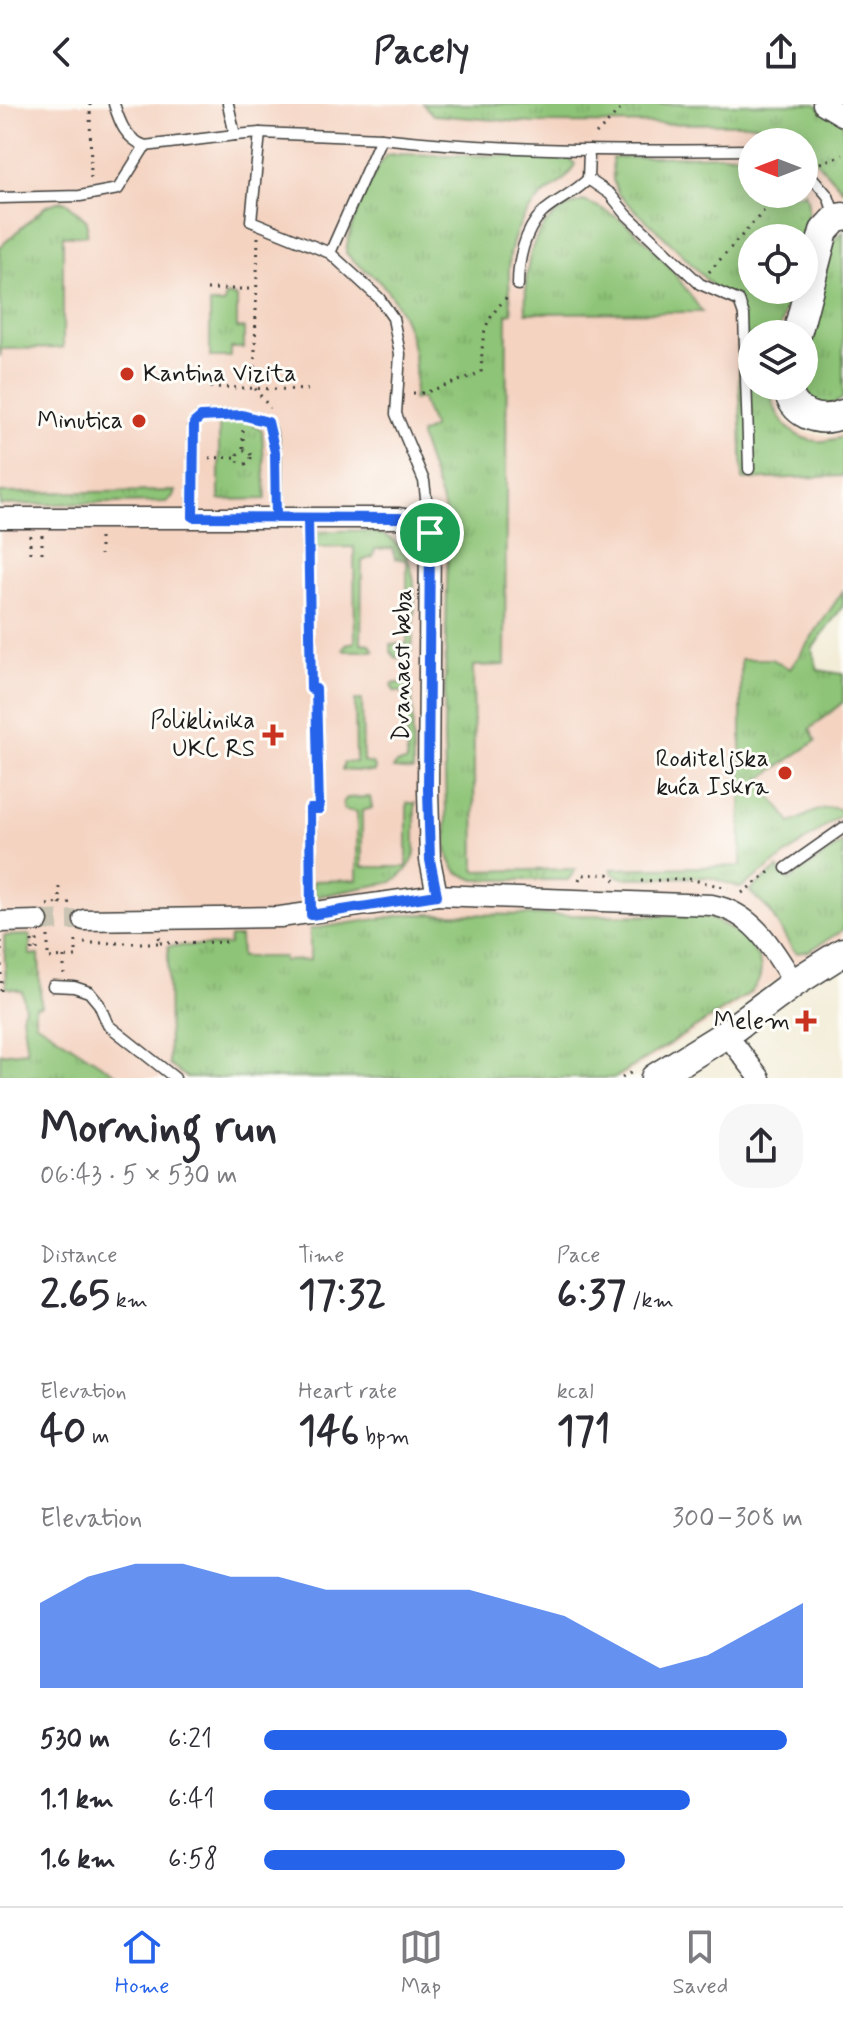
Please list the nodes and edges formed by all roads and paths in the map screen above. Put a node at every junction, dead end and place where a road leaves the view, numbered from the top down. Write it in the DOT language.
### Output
graph roads {
  1 [pos="90,104"];
  2 [pos="114,104"];
  3 [pos="228,104"];
  4 [pos="626,104"];
  5 [pos="823,104"];
  6 [pos="843,116"];
  7 [pos="260,133"];
  8 [pos="235,135"];
  9 [pos="381,138"];
  10 [pos="145,146"];
  11 [pos="586,150"];
  12 [pos="738,150"];
  13 [pos="843,155"];
  14 [pos="818,164"];
  15 [pos="588,179"];
  16 [pos="818,184"];
  17 [pos="91,194"];
  18 [pos="0,198"];
  19 [pos="766,208"];
  20 [pos="840,217"];
  21 [pos="259,225"];
  22 [pos="330,253"];
  23 [pos="700,284"];
  24 [pos="518,285"];
  25 [pos="207,289"];
  26 [pos="255,289"];
  27 [pos="801,320"];
  28 [pos="255,357"];
  29 [pos="210,387"];
  30 [pos="311,390"];
  31 [pos="395,393"];
  32 [pos="790,400"];
  33 [pos="843,414"];
  34 [pos="242,415"];
  35 [pos="243,450"];
  36 [pos="238,457"];
  37 [pos="193,459"];
  38 [pos="749,469"];
  39 [pos="193,517"];
  40 [pos="0,518"];
  41 [pos="276,518"];
  42 [pos="308,518"];
  43 [pos="100,530"];
  44 [pos="30,532"];
  45 [pos="430,533"];
  46 [pos="42,534"];
  47 [pos="30,555"];
  48 [pos="42,555"];
  49 [pos="100,555"];
  50 [pos="843,828"];
  51 [pos="786,868"];
  52 [pos="625,882"];
  53 [pos="638,882"];
  54 [pos="577,884"];
  55 [pos="437,895"];
  56 [pos="311,915"];
  57 [pos="84,920"];
  58 [pos="0,922"];
  59 [pos="36,932"];
  60 [pos="1,933"];
  61 [pos="159,936"];
  62 [pos="227,942"];
  63 [pos="84,943"];
  64 [pos="160,943"];
  65 [pos="843,952"];
  66 [pos="794,983"];
  67 [pos="53,986"];
  68 [pos="1,995"];
  69 [pos="726,1034"];
  70 [pos="175,1078"];
  71 [pos="655,1078"];
  72 [pos="760,1078"];
  1 -- 17 [label="path"];
  2 -- 10 [label="lane"];
  3 -- 8 [label="lane"];
  4 -- 11 [label="path"];
  5 -- 6 [label="street"];
  7 -- 8 [label="lane"];
  7 -- 9 [label="lane"];
  7 -- 21 [label="lane"];
  8 -- 10 [label="lane"];
  9 -- 11 [label="lane"];
  9 -- 22 [label="lane"];
  10 -- 17 [label="lane"];
  11 -- 12 [label="lane"];
  11 -- 15 [label="lane"];
  13 -- 14 [label="path"];
  15 -- 23 [label="lane"];
  15 -- 24 [label="lane"];
  16 -- 20 [label="lane"];
  17 -- 18 [label="lane"];
  19 -- 23 [label="path"];
  20 -- 27 [label="street"];
  21 -- 22 [label="lane"];
  21 -- 26 [label="path"];
  22 -- 31 [label="lane"];
  23 -- 38 [label="lane"];
  24 -- 31 [label="path"];
  25 -- 26 [label="path"];
  26 -- 28 [label="path"];
  29 -- 30 [label="path"];
  31 -- 45 [label="lane"];
  32 -- 33 [label="street"];
  34 -- 35 [label="path"];
  34 -- 37 [label="lane"];
  34 -- 41 [label="lane"];
  35 -- 36 [label="path"];
  35 -- 36 [label="path"];
  36 -- 37 [label="path"];
  37 -- 39 [label="lane"];
  39 -- 40 [label="street"];
  39 -- 41 [label="street"];
  41 -- 42 [label="street"];
  42 -- 45 [label="street"];
  42 -- 56 [label="path"];
  43 -- 49 [label="path"];
  44 -- 47 [label="path"];
  45 -- 55 [label="street, Dvanaest beba"];
  46 -- 48 [label="path"];
  50 -- 51 [label="lane"];
  51 -- 53 [label="path"];
  52 -- 54 [label="path"];
  55 -- 56 [label="street"];
  55 -- 66 [label="street"];
  56 -- 57 [label="street"];
  58 -- 59 [label="street"];
  60 -- 68 [label="path"];
  61 -- 64 [label="path"];
  62 -- 64 [label="path"];
  63 -- 64 [label="path"];
  65 -- 66 [label="street"];
  66 -- 69 [label="street"];
  67 -- 70 [label="lane"];
  69 -- 71 [label="street"];
  69 -- 72 [label="street"];
}
